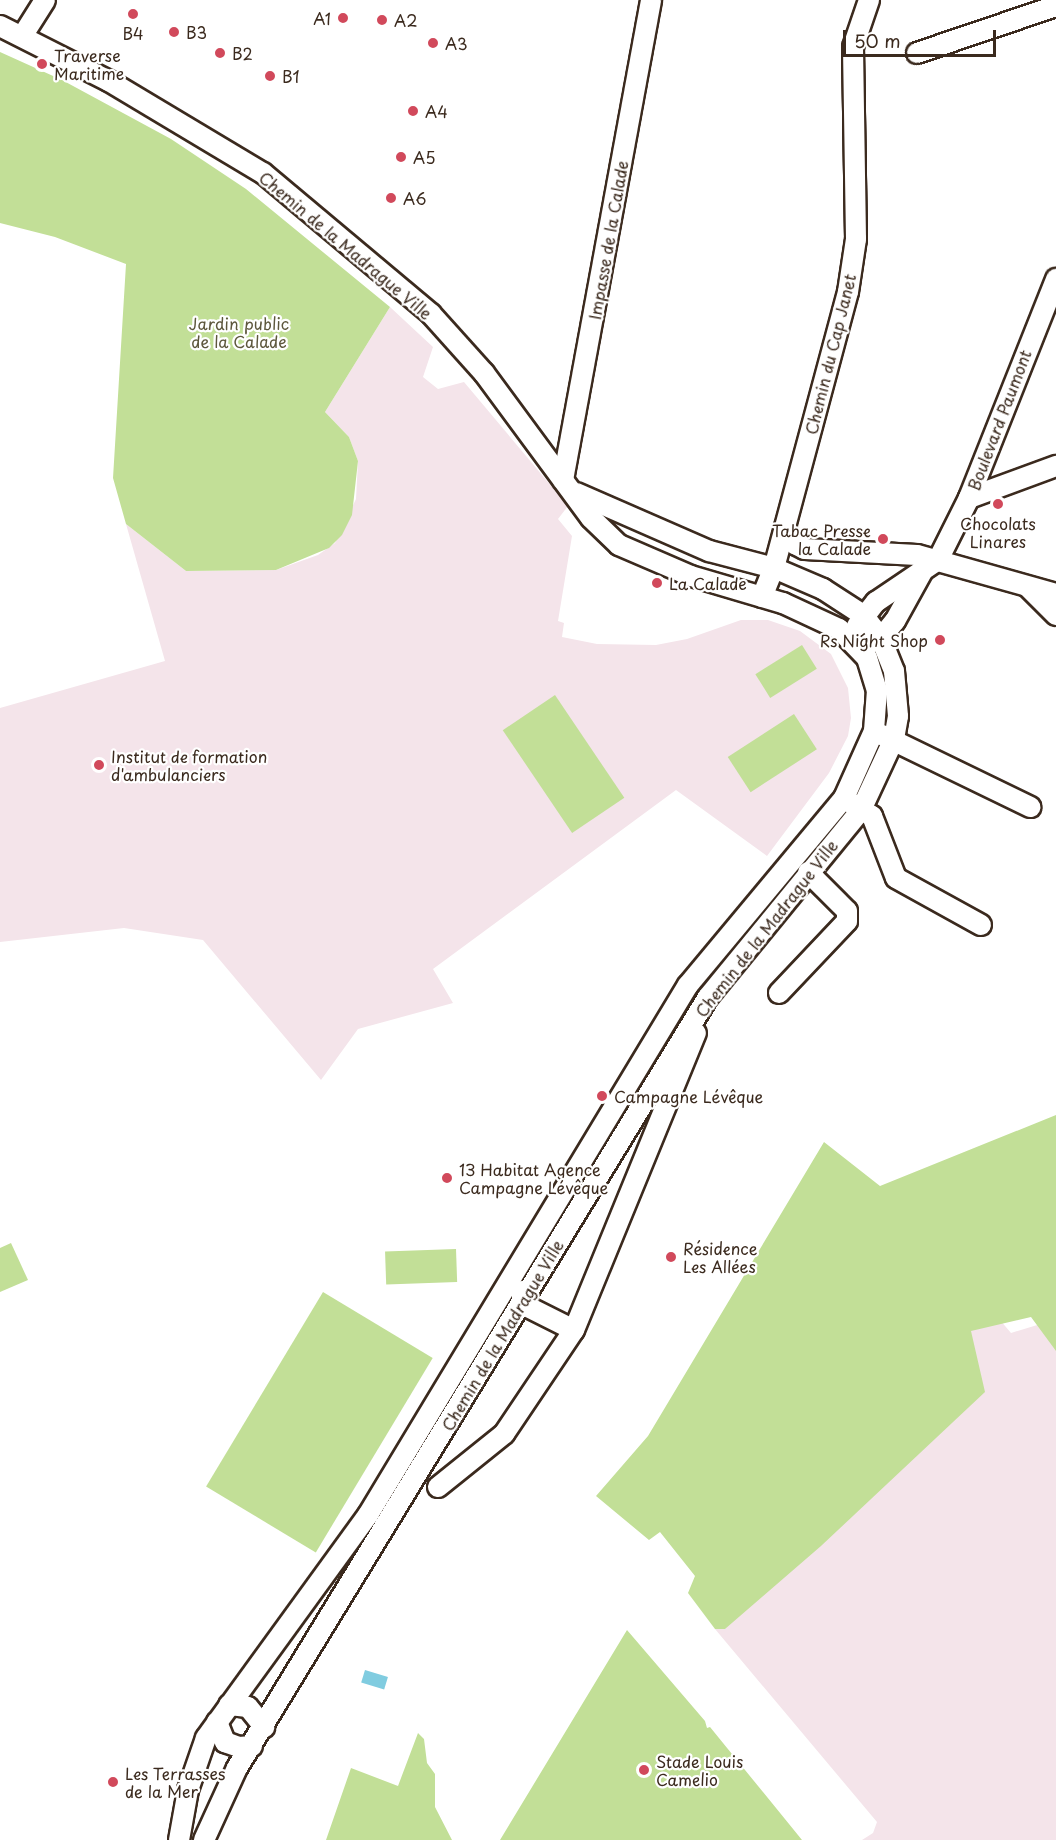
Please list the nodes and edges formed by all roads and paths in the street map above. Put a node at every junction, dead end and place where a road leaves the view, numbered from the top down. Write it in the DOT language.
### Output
graph roads {
  1 [pos="45,0"];
  2 [pos="651,0"];
  3 [pos="869,0"];
  4 [pos="1056,6"];
  5 [pos="0,26"];
  6 [pos="22,35"];
  7 [pos="918,53"];
  8 [pos="1053,286"];
  9 [pos="1056,466"];
  10 [pos="569,486"];
  11 [pos="969,498"];
  12 [pos="784,529"];
  13 [pos="938,560"];
  14 [pos="774,568"];
  15 [pos="922,572"];
  16 [pos="1028,587"];
  17 [pos="1056,594"];
  18 [pos="762,597"];
  19 [pos="863,615"];
  20 [pos="1056,615"];
  21 [pos="881,638"];
  22 [pos="856,643"];
  23 [pos="874,731"];
  24 [pos="894,739"];
  25 [pos="844,798"];
  26 [pos="1030,807"];
  27 [pos="861,810"];
  28 [pos="808,872"];
  29 [pos="981,925"];
  30 [pos="779,993"];
  31 [pos="673,1011"];
  32 [pos="697,1014"];
  33 [pos="651,1090"];
  34 [pos="615,1148"];
  35 [pos="640,1169"];
  36 [pos="559,1201"];
  37 [pos="545,1225"];
  38 [pos="522,1304"];
  39 [pos="574,1330"];
  40 [pos="438,1487"];
  41 [pos="229,1705"];
  42 [pos="217,1722"];
  43 [pos="264,1727"];
  44 [pos="252,1746"];
  45 [pos="179,1840"];
  46 [pos="204,1840"];
  1 -- 6 [label="street"];
  2 -- 10 [label="street, Impasse de la Calade"];
  3 -- 12 [label="street, Chemin du Cap Janet"];
  4 -- 7 [label="street"];
  5 -- 6 [label="street, Chemin de la Madrague Ville"];
  6 -- 10 [label="street, Chemin de la Madrague Ville"];
  8 -- 11 [label="street, Boulevard Paumont"];
  9 -- 11 [label="street"];
  10 -- 14 [label="street, Chemin de la Madrague Ville"];
  10 -- 18 [label="street, Chemin de la Madrague Ville"];
  11 -- 13 [label="street, Boulevard Paumont"];
  12 -- 13 [label="street"];
  12 -- 14 [label="street, Chemin du Cap Janet"];
  13 -- 15 [label="street"];
  13 -- 16 [label="street"];
  14 -- 18 [label="street, Chemin du Cap Janet"];
  14 -- 19 [label="street, Chemin de la Madrague Ville"];
  15 -- 19 [label="street"];
  15 -- 21 [label="street"];
  16 -- 17 [label="street"];
  16 -- 20 [label="street"];
  18 -- 22 [label="street, Chemin de la Madrague Ville"];
  19 -- 21 [label="street, Chemin de la Madrague Ville"];
  19 -- 22 [label="street"];
  21 -- 22 [label="street"];
  21 -- 24 [label="street, Chemin de la Madrague Ville"];
  22 -- 23 [label="street, Chemin de la Madrague Ville"];
  23 -- 24 [label="street"];
  23 -- 25 [label="street, Chemin de la Madrague Ville"];
  24 -- 26 [label="street"];
  24 -- 27 [label="street, Chemin de la Madrague Ville"];
  25 -- 27 [label="street"];
  25 -- 31 [label="street, Chemin de la Madrague Ville"];
  27 -- 28 [label="street, Chemin de la Madrague Ville"];
  27 -- 29 [label="street"];
  28 -- 30 [label="street"];
  28 -- 32 [label="street, Chemin de la Madrague Ville"];
  31 -- 33 [label="street"];
  31 -- 36 [label="street, Chemin de la Madrague Ville"];
  32 -- 33 [label="street, Chemin de la Madrague Ville"];
  32 -- 35 [label="street"];
  33 -- 34 [label="street, Chemin de la Madrague Ville"];
  34 -- 35 [label="street"];
  34 -- 36 [label="street"];
  34 -- 38 [label="street, Chemin de la Madrague Ville"];
  35 -- 39 [label="street"];
  36 -- 37 [label="street, Chemin de la Madrague Ville"];
  37 -- 38 [label="street"];
  37 -- 41 [label="street, Chemin de la Madrague Ville"];
  38 -- 39 [label="street"];
  38 -- 43 [label="street, Chemin de la Madrague Ville"];
  39 -- 40 [label="street"];
  41 -- 42 [label="street, Chemin de la Madrague Ville"];
  41 -- 43 [label="street"];
  42 -- 44 [label="street"];
  42 -- 45 [label="street, Chemin de la Madrague Ville"];
  43 -- 44 [label="street, Chemin de la Madrague Ville"];
  44 -- 46 [label="street, Chemin de la Madrague Ville"];
}
